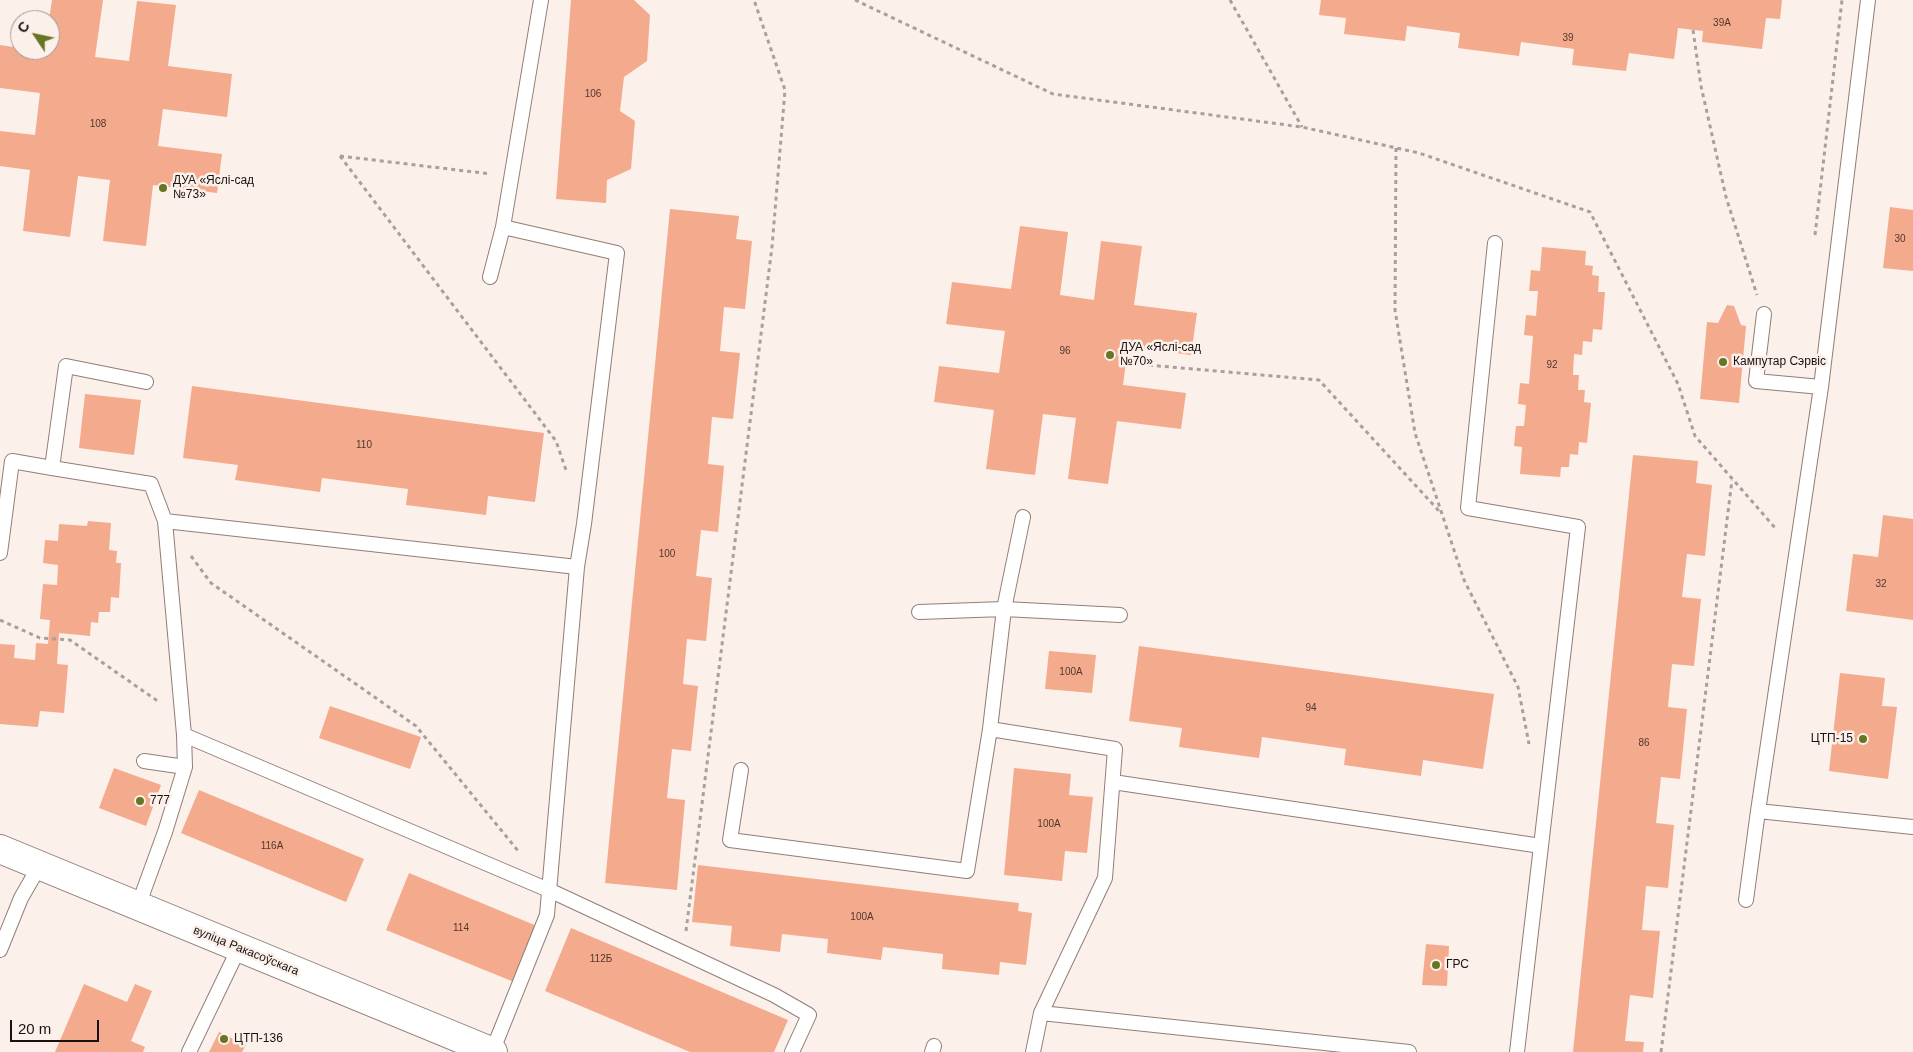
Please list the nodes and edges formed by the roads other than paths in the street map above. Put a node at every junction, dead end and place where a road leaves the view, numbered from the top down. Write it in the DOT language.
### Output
graph roads {
  1 [pos="541,0"];
  2 [pos="1868,0"];
  3 [pos="503,227"];
  4 [pos="1495,243"];
  5 [pos="490,277"];
  6 [pos="1764,314"];
  7 [pos="146,382"];
  8 [pos="1821,387"];
  9 [pos="52,468"];
  10 [pos="1023,517"];
  11 [pos="165,521"];
  12 [pos="0,553"];
  13 [pos="577,567"];
  14 [pos="1004,609"];
  15 [pos="918,612"];
  16 [pos="1120,615"];
  17 [pos="990,729"];
  18 [pos="184,735"];
  19 [pos="144,760"];
  20 [pos="185,767"];
  21 [pos="741,770"];
  22 [pos="1113,782"];
  23 [pos="1758,811"];
  24 [pos="1913,827"];
  25 [pos="1541,846"];
  26 [pos="0,849"];
  27 [pos="40,865"];
  28 [pos="550,891"];
  29 [pos="1746,900"];
  30 [pos="138,906"];
  31 [pos="239,948"];
  32 [pos="0,950"];
  33 [pos="1041,1013"];
  34 [pos="190,1052"];
  35 [pos="492,1052"];
  36 [pos="792,1052"];
  37 [pos="1033,1052"];
  38 [pos="1410,1052"];
  39 [pos="1517,1052"];
  1 -- 3 [label="lane"];
  2 -- 8 [label="lane"];
  3 -- 5 [label="lane"];
  3 -- 13 [label="lane"];
  4 -- 25 [label="lane"];
  6 -- 8 [label="lane"];
  7 -- 9 [label="lane"];
  8 -- 23 [label="lane"];
  9 -- 11 [label="lane"];
  9 -- 12 [label="lane"];
  10 -- 14 [label="lane"];
  11 -- 13 [label="lane"];
  11 -- 18 [label="lane"];
  13 -- 28 [label="lane"];
  14 -- 15 [label="lane"];
  14 -- 16 [label="lane"];
  14 -- 17 [label="lane"];
  17 -- 21 [label="lane"];
  17 -- 22 [label="lane"];
  18 -- 20 [label="lane"];
  18 -- 28 [label="lane"];
  19 -- 20 [label="lane"];
  20 -- 30 [label="lane"];
  22 -- 25 [label="lane"];
  22 -- 33 [label="lane"];
  23 -- 24 [label="lane"];
  23 -- 29 [label="lane"];
  25 -- 39 [label="lane"];
  26 -- 27 [label="main road, вуліца Ракасоўскага"];
  27 -- 30 [label="main road, вуліца Ракасоўскага"];
  27 -- 32 [label="lane"];
  28 -- 35 [label="lane"];
  28 -- 36 [label="lane"];
  30 -- 31 [label="main road, вуліца Ракасоўскага"];
  31 -- 34 [label="lane"];
  31 -- 35 [label="main road, вуліца Ракасоўскага"];
  33 -- 37 [label="lane"];
  33 -- 38 [label="lane"];
}
